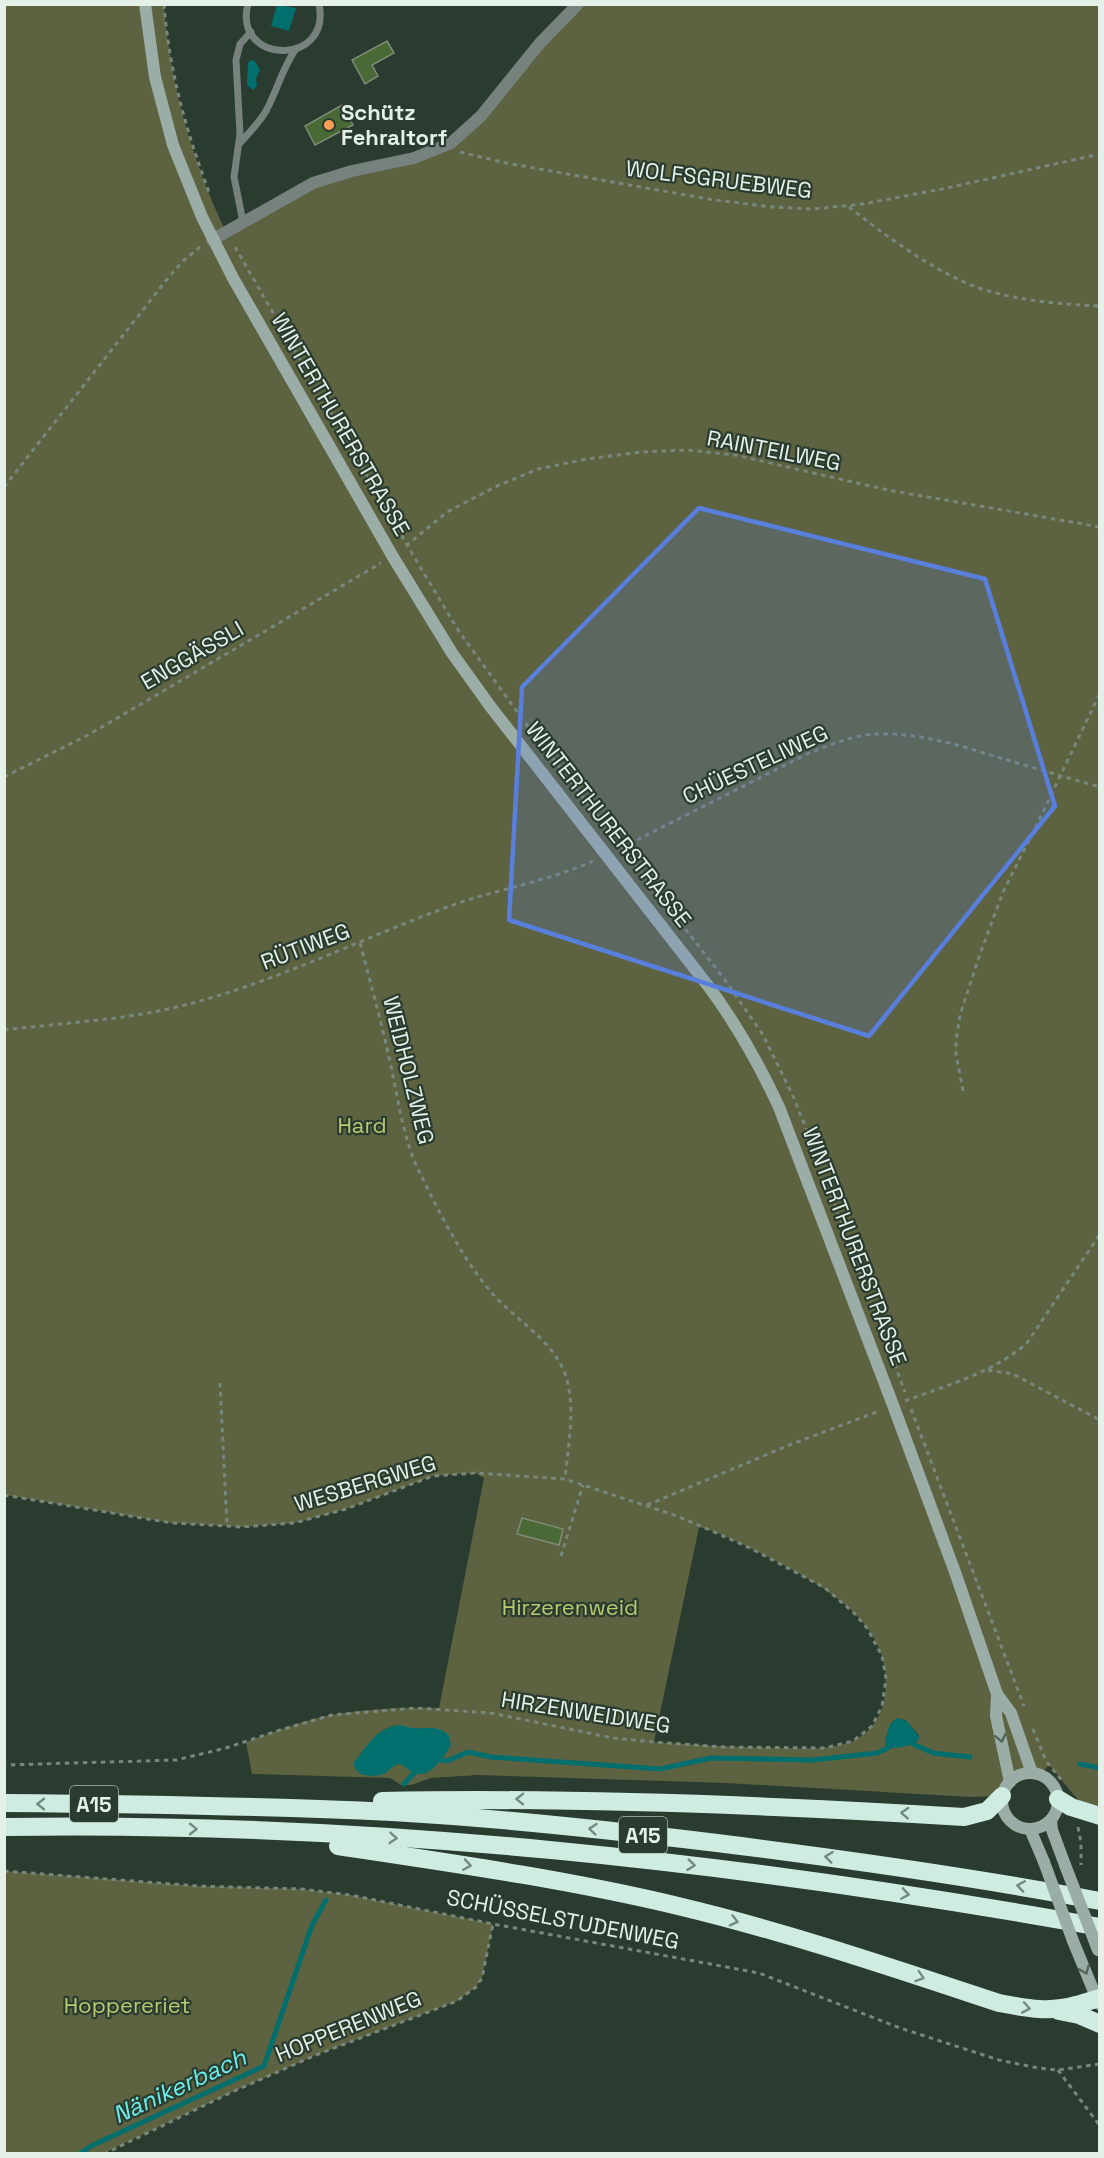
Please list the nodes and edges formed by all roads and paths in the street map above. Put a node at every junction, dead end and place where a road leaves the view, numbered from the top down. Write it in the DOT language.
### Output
graph roads {
  1 [pos="145,4"];
  2 [pos="164,4"];
  3 [pos="248,4"];
  4 [pos="319,4"];
  5 [pos="578,4"];
  6 [pos="251,32"];
  7 [pos="294,51"];
  8 [pos="239,144"];
  9 [pos="441,148"];
  10 [pos="1100,154"];
  11 [pos="211,196"];
  12 [pos="849,207"];
  13 [pos="243,222"];
  14 [pos="226,232"];
  15 [pos="213,240"];
  16 [pos="1100,306"];
  17 [pos="4,487"];
  18 [pos="1100,527"];
  19 [pos="406,545"];
  20 [pos="393,557"];
  21 [pos="1100,693"];
  22 [pos="1061,775"];
  23 [pos="4,777"];
  24 [pos="1100,787"];
  25 [pos="622,847"];
  26 [pos="607,855"];
  27 [pos="360,943"];
  28 [pos="4,1030"];
  29 [pos="963,1091"];
  30 [pos="1100,1234"];
  31 [pos="986,1370"];
  32 [pos="220,1383"];
  33 [pos="908,1400"];
  34 [pos="893,1405"];
  35 [pos="1100,1420"];
  36 [pos="566,1479"];
  37 [pos="584,1485"];
  38 [pos="4,1495"];
  39 [pos="645,1506"];
  40 [pos="227,1526"];
  41 [pos="561,1556"];
  42 [pos="997,1694"];
  43 [pos="1027,1712"];
  44 [pos="1031,1723"];
  45 [pos="4,1765"];
  46 [pos="1032,1773"];
  47 [pos="1006,1789"];
  48 [pos="1062,1794"];
  49 [pos="4,1803"];
  50 [pos="183,1805"];
  51 [pos="1077,1810"];
  52 [pos="1100,1816"];
  53 [pos="1051,1820"];
  54 [pos="4,1827"];
  55 [pos="230,1829"];
  56 [pos="1030,1829"];
  57 [pos="4,1871"];
  58 [pos="1083,1872"];
  59 [pos="1100,1900"];
  60 [pos="493,1924"];
  61 [pos="1100,1927"];
  62 [pos="1099,1951"];
  63 [pos="1098,2001"];
  64 [pos="1054,2010"];
  65 [pos="1100,2024"];
  66 [pos="1100,2064"];
  67 [pos="1058,2070"];
  68 [pos="1100,2126"];
  69 [pos="104,2154"];
  1 -- 15 [label="main road, WINTERTHURERSTRASSE"];
  2 -- 11 [label="path"];
  3 -- 6 [label="lane"];
  4 -- 7 [label="lane"];
  5 -- 9 [label="street"];
  6 -- 7 [label="lane"];
  6 -- 8 [label="lane"];
  7 -- 8 [label="lane"];
  8 -- 13 [label="lane"];
  9 -- 12 [label="path, WOLFSGRUEBWEG"];
  9 -- 13 [label="street"];
  10 -- 12 [label="path, WOLFSGRUEBWEG"];
  12 -- 16 [label="path"];
  13 -- 14 [label="street"];
  14 -- 15 [label="street"];
  14 -- 19 [label="path"];
  15 -- 17 [label="path"];
  15 -- 20 [label="main road, WINTERTHURERSTRASSE"];
  18 -- 19 [label="path, RAINTEILWEG"];
  19 -- 20 [label="path, RAINTEILWEG"];
  19 -- 25 [label="path"];
  20 -- 23 [label="path, ENGGÄSSLI"];
  20 -- 26 [label="main road, WINTERTHURERSTRASSE"];
  21 -- 22 [label="path"];
  22 -- 24 [label="path, CHÜESTELIWEG"];
  22 -- 25 [label="path, CHÜESTELIWEG"];
  22 -- 29 [label="path"];
  25 -- 26 [label="path, CHÜESTELIWEG"];
  25 -- 33 [label="path"];
  26 -- 27 [label="path, RÜTIWEG"];
  26 -- 34 [label="main road, WINTERTHURERSTRASSE"];
  27 -- 28 [label="path, RÜTIWEG"];
  27 -- 36 [label="path, WEIDHOLZWEG"];
  30 -- 31 [label="path"];
  31 -- 33 [label="path"];
  31 -- 35 [label="path"];
  32 -- 40 [label="path"];
  33 -- 34 [label="path"];
  33 -- 43 [label="path"];
  34 -- 39 [label="path"];
  34 -- 42 [label="main road, WINTERTHURERSTRASSE"];
  36 -- 37 [label="path, WESBERGWEG"];
  36 -- 40 [label="path, WESBERGWEG"];
  37 -- 39 [label="path, WESBERGWEG"];
  37 -- 41 [label="path"];
  38 -- 40 [label="path, WESBERGWEG"];
  39 -- 45 [label="path, HIRZENWEIDWEG"];
  42 -- 46 [label="main road, WINTERTHURERSTRASSE"];
  42 -- 47 [label="main road, WINTERTHURERSTRASSE, one-way"];
  44 -- 48 [label="path"];
  46 -- 47 [label="main road"];
  46 -- 48 [label="main road"];
  47 -- 50 [label="highway, one-way"];
  47 -- 56 [label="main road, WINTERTHURERSTRASSE"];
  48 -- 51 [label="highway"];
  48 -- 53 [label="main road"];
  50 -- 49 [label="highway, A15, one-way"];
  59 -- 50 [label="highway, A15, one-way"];
  51 -- 52 [label="highway"];
  51 -- 58 [label="path"];
  53 -- 56 [label="main road"];
  53 -- 62 [label="main road, bridge"];
  54 -- 55 [label="highway, A15, one-way"];
  55 -- 61 [label="highway, A15, one-way"];
  55 -- 64 [label="highway, one-way"];
  56 -- 63 [label="main road, one-way, bridge"];
  57 -- 60 [label="path, SCHÜSSELSTUDENWEG"];
  60 -- 67 [label="path, SCHÜSSELSTUDENWEG"];
  60 -- 69 [label="path, HOPPERENWEG"];
  63 -- 64 [label="highway"];
  64 -- 65 [label="highway"];
  66 -- 67 [label="path, SCHÜSSELSTUDENWEG"];
  67 -- 68 [label="path"];
}
